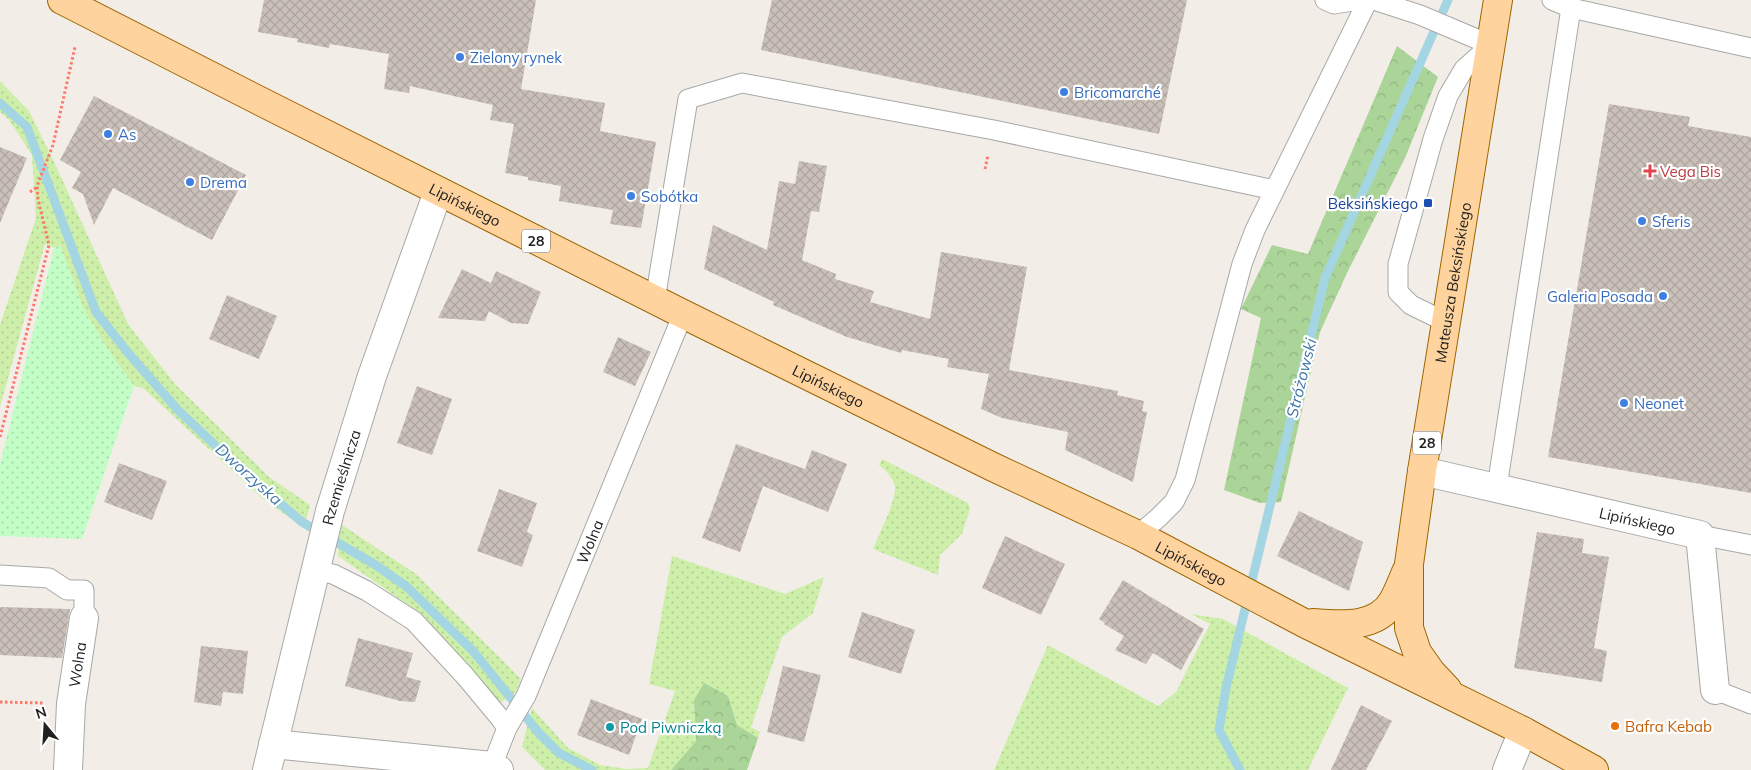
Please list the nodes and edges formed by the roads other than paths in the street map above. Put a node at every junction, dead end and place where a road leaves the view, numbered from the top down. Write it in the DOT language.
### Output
graph roads {
  1 [pos="1325,0"];
  2 [pos="1359,0"];
  3 [pos="1368,0"];
  4 [pos="1374,0"];
  5 [pos="1498,0"];
  6 [pos="1552,0"];
  7 [pos="76,3"];
  8 [pos="1571,8"];
  9 [pos="1491,45"];
  10 [pos="1751,48"];
  11 [pos="1274,190"];
  12 [pos="438,192"];
  13 [pos="655,300"];
  14 [pos="683,314"];
  15 [pos="1446,322"];
  16 [pos="1422,471"];
  17 [pos="1497,487"];
  18 [pos="1138,535"];
  19 [pos="1700,535"];
  20 [pos="1751,545"];
  21 [pos="318,561"];
  22 [pos="1409,564"];
  23 [pos="0,576"];
  24 [pos="84,618"];
  25 [pos="1294,618"];
  26 [pos="1715,690"];
  27 [pos="1457,699"];
  28 [pos="1751,704"];
  29 [pos="509,725"];
  30 [pos="1523,731"];
  31 [pos="270,757"];
  32 [pos="496,768"];
  33 [pos="68,770"];
  34 [pos="1507,770"];
  35 [pos="1594,770"];
  1 -- 2 [label="lane"];
  3 -- 11 [label="lane"];
  4 -- 9 [label="lane"];
  5 -- 9 [label="main road, Mateusza Beksińskiego / 28"];
  6 -- 8 [label="lane"];
  7 -- 12 [label="main road, Lipińskiego / 28"];
  8 -- 10 [label="lane"];
  8 -- 17 [label="lane"];
  9 -- 15 [label="main road, Mateusza Beksińskiego / 28"];
  9 -- 15 [label="lane"];
  11 -- 13 [label="lane"];
  11 -- 18 [label="lane"];
  12 -- 13 [label="main road, Lipińskiego / 28"];
  12 -- 21 [label="street, Rzemieślnicza"];
  13 -- 14 [label="main road, Lipińskiego / 28"];
  14 -- 18 [label="main road, Lipińskiego / 28"];
  14 -- 29 [label="lane, Wolna"];
  15 -- 16 [label="main road, Mateusza Beksińskiego / 28"];
  16 -- 17 [label="street, Lipińskiego"];
  16 -- 22 [label="main road, Mateusza Beksińskiego / 28"];
  17 -- 19 [label="street, Lipińskiego"];
  18 -- 25 [label="main road, Lipińskiego / 28"];
  19 -- 20 [label="lane"];
  19 -- 26 [label="street"];
  21 -- 29 [label="lane"];
  21 -- 31 [label="street, Rzemieślnicza"];
  22 -- 25 [label="main road, Mateusza Beksińskiego"];
  22 -- 27 [label="main road, Mateusza Beksińskiego / 28"];
  23 -- 24 [label="lane"];
  24 -- 33 [label="street, Wolna"];
  25 -- 27 [label="main road, Lipińskiego / 28"];
  26 -- 28 [label="lane"];
  27 -- 30 [label="main road, Lipińskiego / 28"];
  29 -- 32 [label="lane, Wolna"];
  30 -- 34 [label="street"];
  30 -- 35 [label="main road, Lipińskiego / 28"];
  31 -- 32 [label="street, Wolna"];
}
